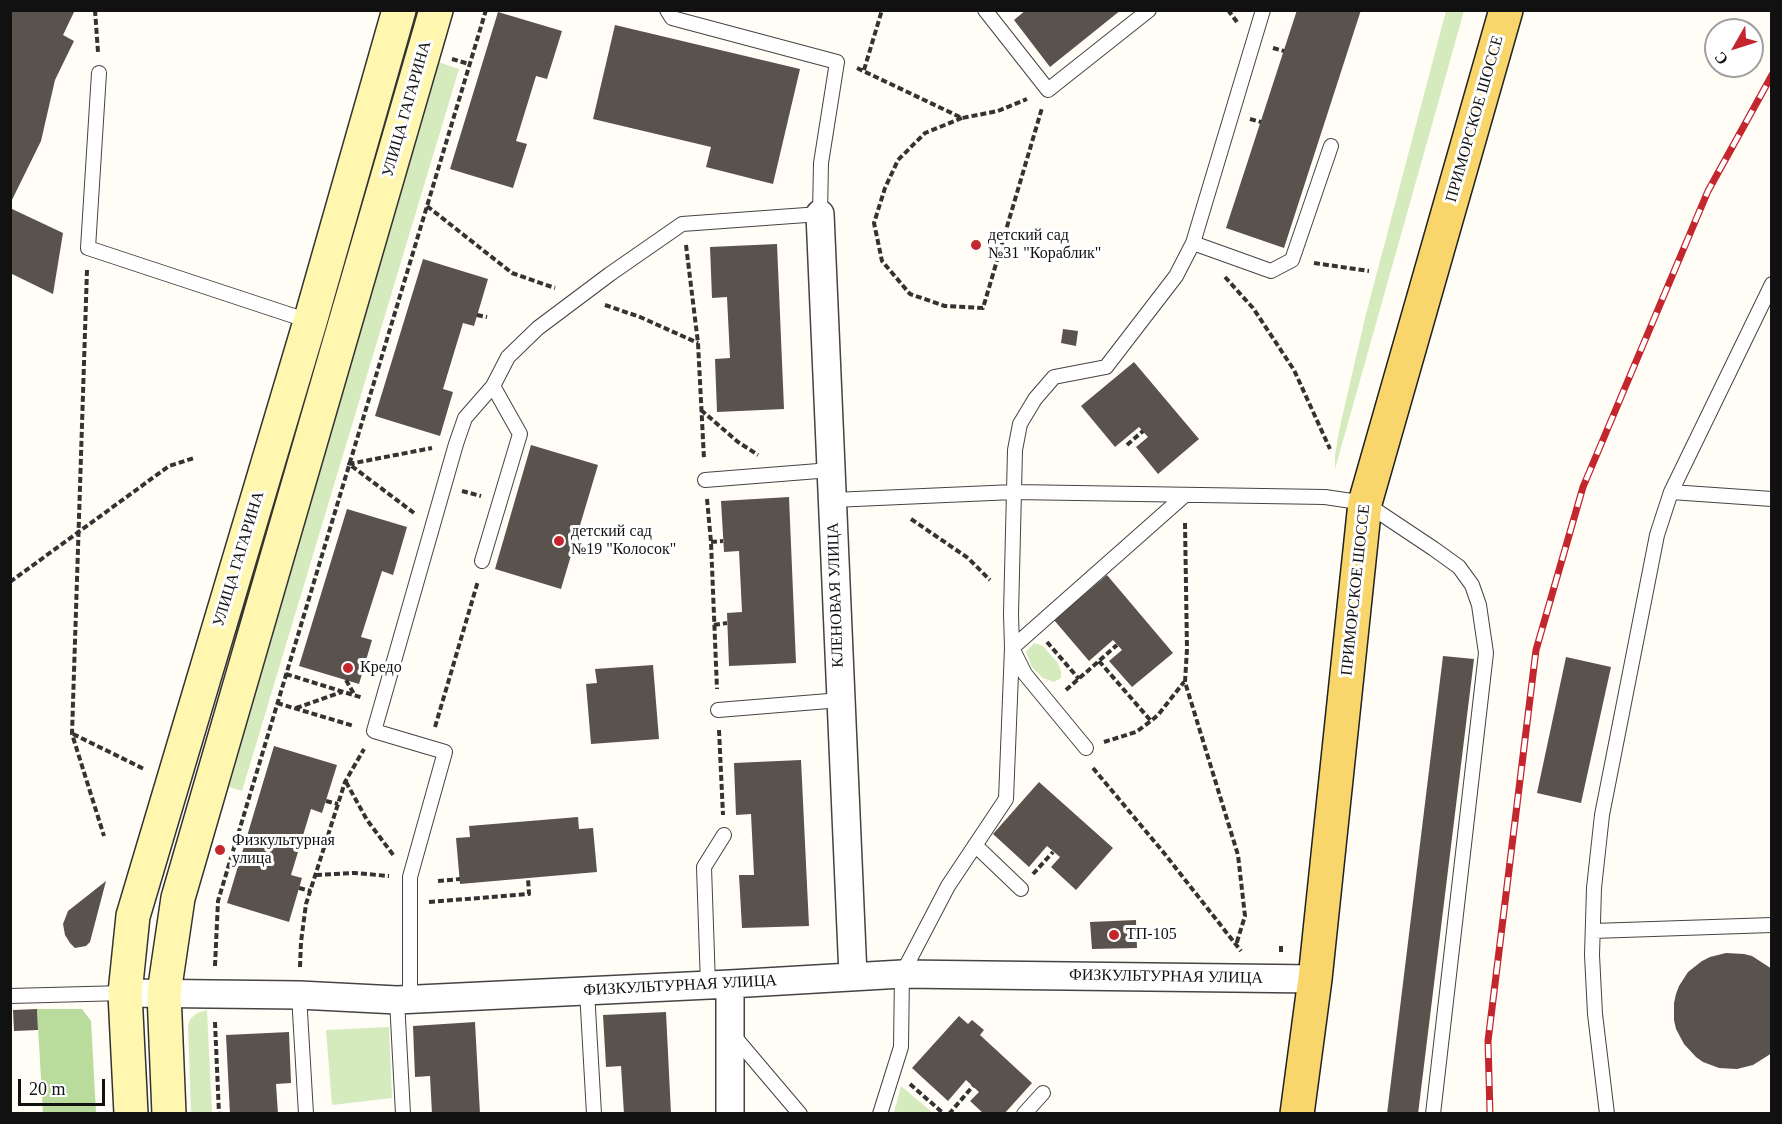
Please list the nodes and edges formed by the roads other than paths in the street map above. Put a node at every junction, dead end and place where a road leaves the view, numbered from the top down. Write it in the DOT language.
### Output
graph roads {
  1 [pos="399,10"];
  2 [pos="436,10"];
  3 [pos="668,10"];
  4 [pos="985,10"];
  5 [pos="1149,10"];
  6 [pos="1263,10"];
  7 [pos="1506,10"];
  8 [pos="99,73"];
  9 [pos="1331,147"];
  10 [pos="820,214"];
  11 [pos="1193,243"];
  12 [pos="1772,284"];
  13 [pos="326,327"];
  14 [pos="493,386"];
  15 [pos="831,470"];
  16 [pos="705,480"];
  17 [pos="1014,492"];
  18 [pos="1671,492"];
  19 [pos="1185,495"];
  20 [pos="1772,499"];
  21 [pos="832,500"];
  22 [pos="1365,503"];
  23 [pos="482,561"];
  24 [pos="1012,648"];
  25 [pos="841,700"];
  26 [pos="717,710"];
  27 [pos="1086,748"];
  28 [pos="724,835"];
  29 [pos="975,846"];
  30 [pos="1021,889"];
  31 [pos="1772,926"];
  32 [pos="1593,932"];
  33 [pos="902,974"];
  34 [pos="853,976"];
  35 [pos="1315,979"];
  36 [pos="719,985"];
  37 [pos="588,991"];
  38 [pos="125,993"];
  39 [pos="164,993"];
  40 [pos="299,995"];
  41 [pos="10,996"];
  42 [pos="404,999"];
  43 [pos="730,1032"];
  44 [pos="1043,1093"];
  45 [pos="131,1113"];
  46 [pos="169,1113"];
  47 [pos="306,1113"];
  48 [pos="402,1113"];
  49 [pos="594,1113"];
  50 [pos="730,1113"];
  51 [pos="800,1113"];
  52 [pos="880,1113"];
  53 [pos="1024,1113"];
  54 [pos="1297,1113"];
  55 [pos="1433,1113"];
  56 [pos="1607,1113"];
  1 -- 13 [label="main road, УЛИЦА ГАГАРИНА"];
  2 -- 13 [label="main road, УЛИЦА ГАГАРИНА"];
  3 -- 10 [label="lane"];
  4 -- 5 [label="lane"];
  6 -- 11 [label="lane"];
  7 -- 22 [label="main road, ПРИМОРСКОЕ ШОССЕ"];
  8 -- 13 [label="lane"];
  9 -- 11 [label="lane"];
  10 -- 14 [label="lane"];
  10 -- 15 [label="street, КЛЕНОВАЯ УЛИЦА"];
  11 -- 17 [label="lane"];
  12 -- 18 [label="lane"];
  13 -- 38 [label="main road, УЛИЦА ГАГАРИНА"];
  13 -- 39 [label="main road, УЛИЦА ГАГАРИНА"];
  14 -- 23 [label="lane"];
  14 -- 42 [label="lane"];
  15 -- 16 [label="lane"];
  15 -- 21 [label="street, КЛЕНОВАЯ УЛИЦА"];
  17 -- 19 [label="lane"];
  17 -- 21 [label="lane"];
  17 -- 24 [label="lane"];
  18 -- 20 [label="lane"];
  18 -- 32 [label="lane"];
  19 -- 22 [label="lane"];
  19 -- 24 [label="lane"];
  21 -- 25 [label="street, КЛЕНОВАЯ УЛИЦА"];
  22 -- 35 [label="main road, ПРИМОРСКОЕ ШОССЕ"];
  22 -- 55 [label="lane"];
  24 -- 27 [label="lane"];
  24 -- 29 [label="lane"];
  25 -- 26 [label="lane"];
  25 -- 34 [label="street, КЛЕНОВАЯ УЛИЦА"];
  28 -- 36 [label="lane"];
  29 -- 30 [label="lane"];
  29 -- 33 [label="lane"];
  31 -- 32 [label="lane"];
  32 -- 56 [label="lane"];
  33 -- 34 [label="street, ФИЗКУЛЬТУРНАЯ УЛИЦА"];
  33 -- 35 [label="street, ФИЗКУЛЬТУРНАЯ УЛИЦА"];
  33 -- 52 [label="lane"];
  34 -- 36 [label="street, ФИЗКУЛЬТУРНАЯ УЛИЦА"];
  35 -- 54 [label="main road, ПРИМОРСКОЕ ШОССЕ"];
  36 -- 37 [label="street, ФИЗКУЛЬТУРНАЯ УЛИЦА"];
  36 -- 43 [label="street"];
  37 -- 42 [label="street, ФИЗКУЛЬТУРНАЯ УЛИЦА"];
  37 -- 49 [label="lane"];
  38 -- 39 [label="street, ФИЗКУЛЬТУРНАЯ УЛИЦА"];
  38 -- 41 [label="lane, ФИЗКУЛЬТУРНАЯ УЛИЦА"];
  38 -- 45 [label="main road, УЛИЦА ГАГАРИНА"];
  39 -- 40 [label="street, ФИЗКУЛЬТУРНАЯ УЛИЦА"];
  39 -- 46 [label="main road, УЛИЦА ГАГАРИНА"];
  40 -- 42 [label="street, ФИЗКУЛЬТУРНАЯ УЛИЦА"];
  40 -- 47 [label="lane"];
  42 -- 48 [label="lane"];
  43 -- 50 [label="street"];
  43 -- 51 [label="lane"];
  44 -- 53 [label="lane"];
}
